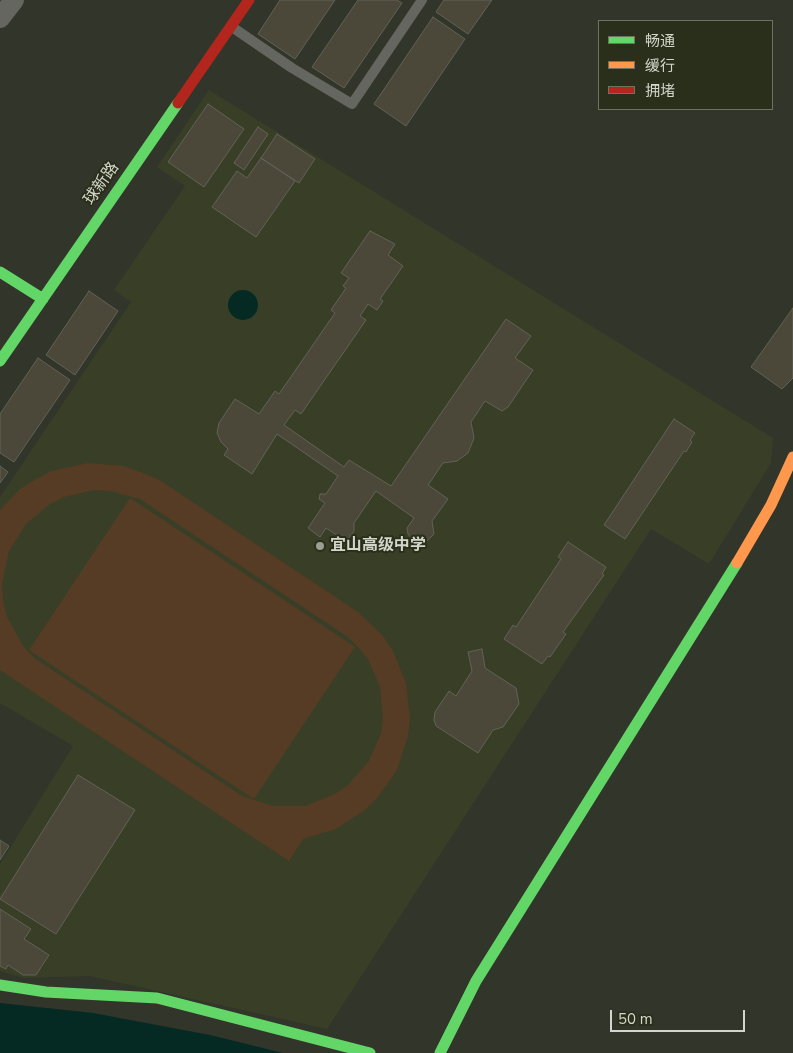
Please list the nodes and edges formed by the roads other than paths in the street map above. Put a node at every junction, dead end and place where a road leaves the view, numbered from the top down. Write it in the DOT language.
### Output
graph roads {
  1 [pos="14,0"];
  2 [pos="249,0"];
  3 [pos="422,0"];
  4 [pos="0,18"];
  5 [pos="231,26"];
  6 [pos="0,272"];
  7 [pos="43,299"];
  8 [pos="0,361"];
  9 [pos="793,457"];
  10 [pos="0,985"];
  11 [pos="370,1053"];
  12 [pos="440,1053"];
  1 -- 4 [label="street"];
  2 -- 5 [label="street, 球新路"];
  3 -- 5 [label="lane"];
  5 -- 7 [label="street, 球新路"];
  6 -- 7 [label="street"];
  7 -- 8 [label="street, 球新路"];
  9 -- 12 [label="street"];
  10 -- 11 [label="street"];
}
